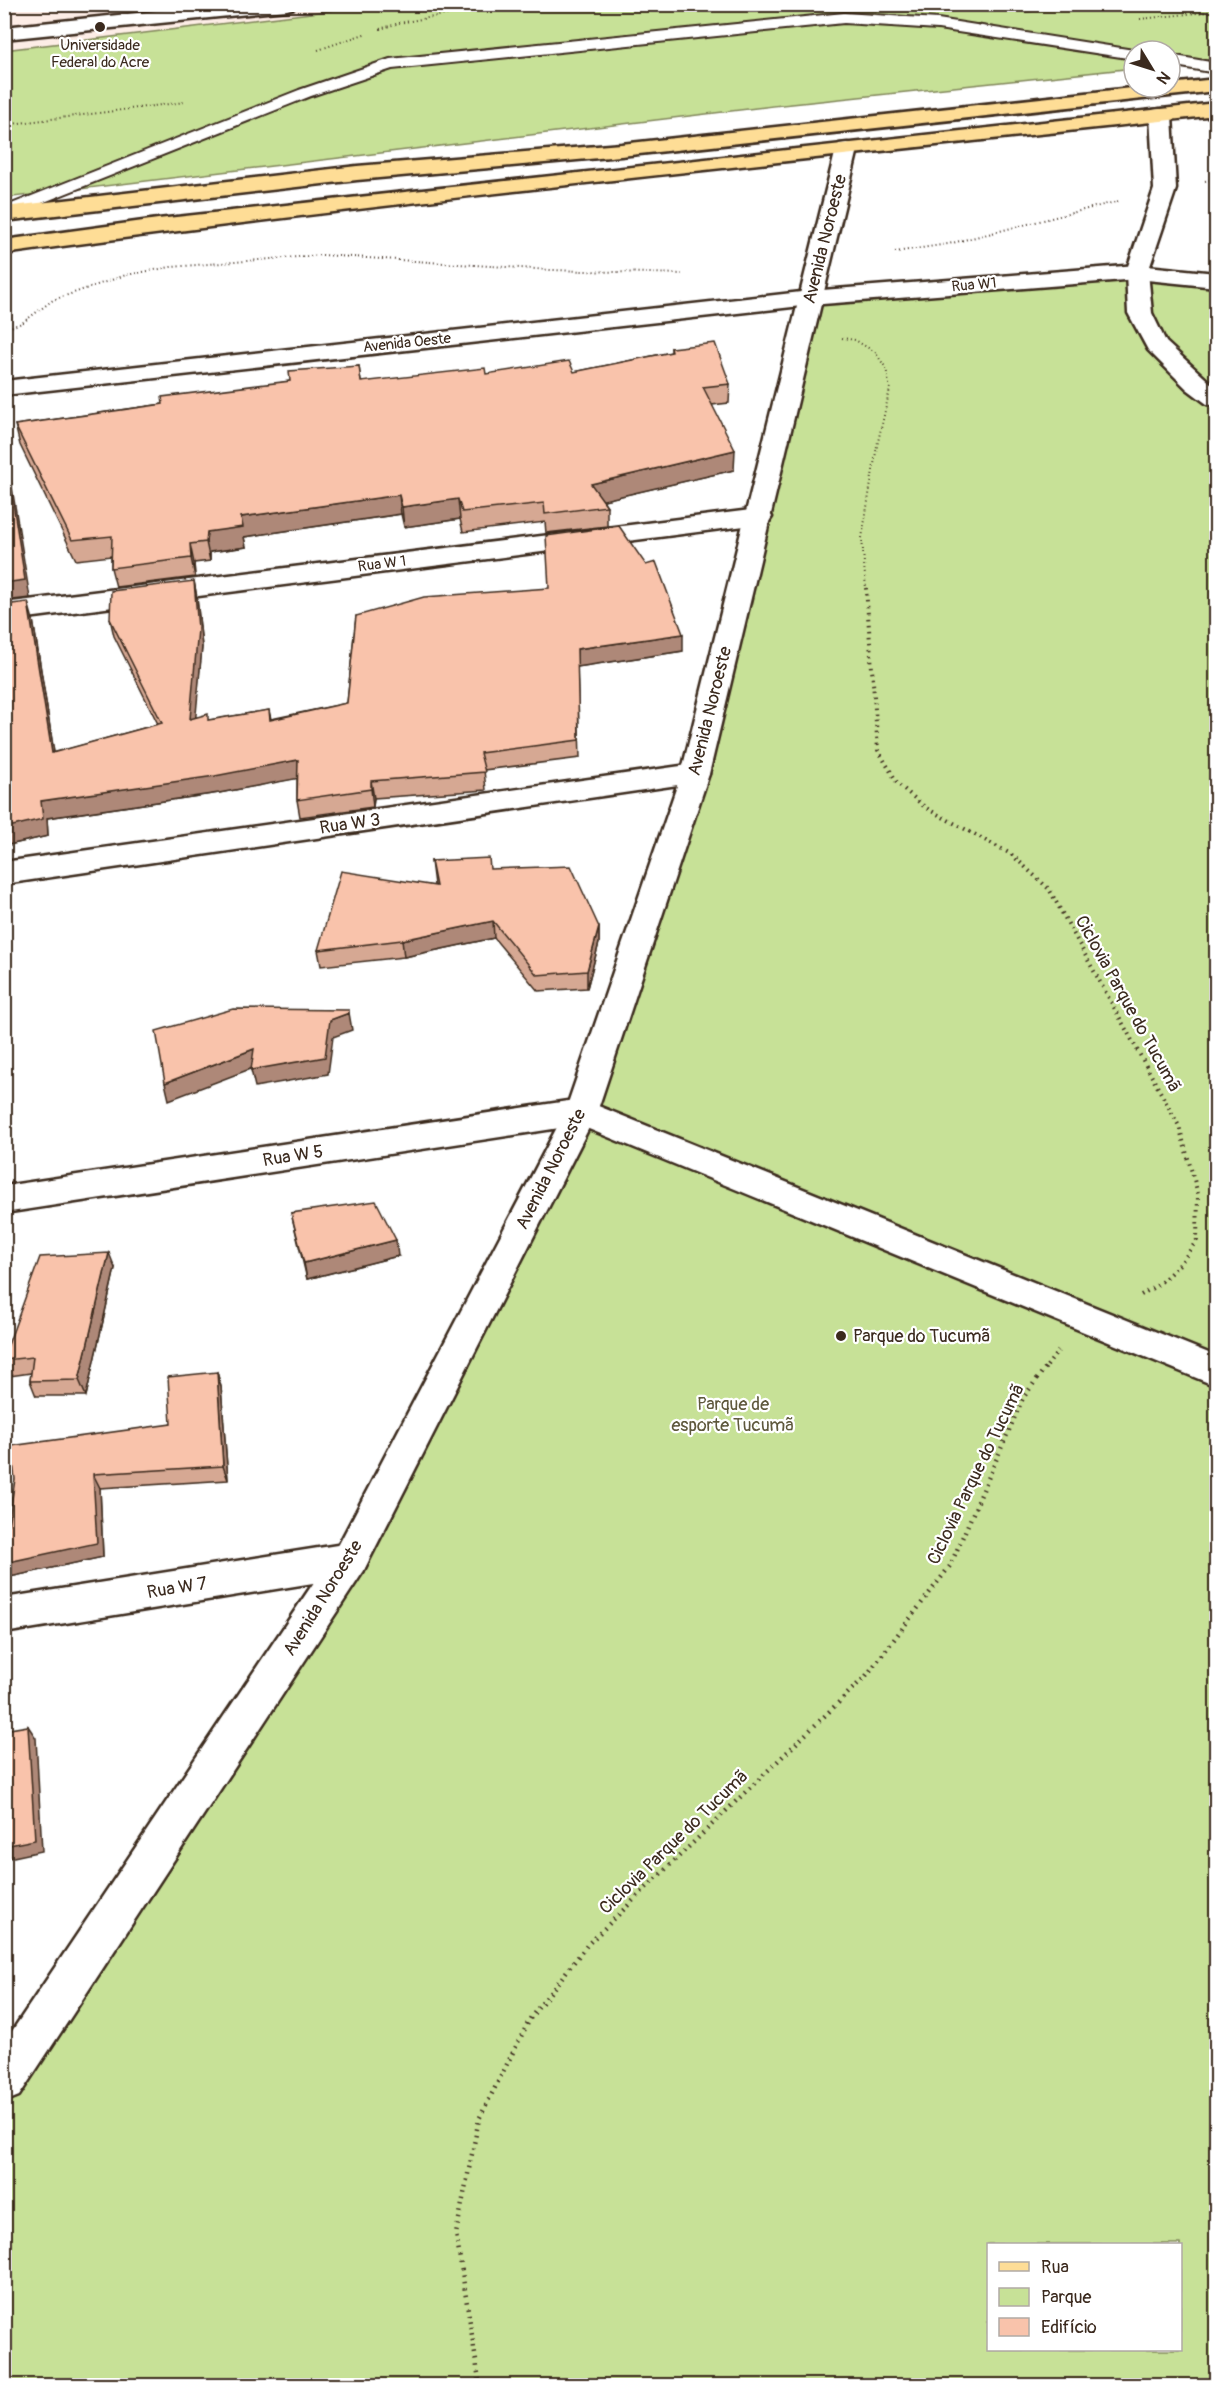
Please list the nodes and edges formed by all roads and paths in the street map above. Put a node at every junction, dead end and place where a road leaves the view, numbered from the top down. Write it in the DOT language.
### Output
graph roads {
  1 [pos="287,4"];
  2 [pos="507,4"];
  3 [pos="114,13"];
  4 [pos="379,29"];
  5 [pos="4,33"];
  6 [pos="369,33"];
  7 [pos="318,50"];
  8 [pos="1122,52"];
  9 [pos="1182,62"];
  10 [pos="1216,68"];
  11 [pos="1216,85"];
  12 [pos="194,101"];
  13 [pos="1216,108"];
  14 [pos="1161,115"];
  15 [pos="4,124"];
  16 [pos="847,149"];
  17 [pos="1216,179"];
  18 [pos="1165,189"];
  19 [pos="4,214"];
  20 [pos="4,247"];
  21 [pos="890,253"];
  22 [pos="1137,272"];
  23 [pos="690,274"];
  24 [pos="1216,279"];
  25 [pos="810,298"];
  26 [pos="4,329"];
  27 [pos="803,332"];
  28 [pos="4,388"];
  29 [pos="1216,399"];
  30 [pos="759,517"];
  31 [pos="4,612"];
  32 [pos="695,774"];
  33 [pos="4,873"];
  34 [pos="581,1112"];
  35 [pos="4,1200"];
  36 [pos="1095,1322"];
  37 [pos="1216,1371"];
  38 [pos="350,1560"];
  39 [pos="4,1616"];
  40 [pos="4,2081"];
  41 [pos="480,2385"];
  1 -- 3 [label="street"];
  2 -- 4 [label="path"];
  3 -- 5 [label="street"];
  6 -- 7 [label="path"];
  8 -- 19 [label="lane"];
  9 -- 10 [label="lane"];
  11 -- 19 [label="main road"];
  12 -- 15 [label="path"];
  13 -- 14 [label="main road"];
  14 -- 16 [label="main road"];
  14 -- 18 [label="street"];
  16 -- 20 [label="main road"];
  16 -- 25 [label="street, Avenida Noroeste"];
  17 -- 18 [label="path"];
  18 -- 21 [label="path"];
  18 -- 22 [label="street"];
  22 -- 24 [label="street, Rua W1"];
  22 -- 25 [label="street, Rua W1"];
  22 -- 29 [label="street"];
  23 -- 26 [label="path"];
  25 -- 27 [label="street, Avenida Noroeste"];
  25 -- 28 [label="street, Avenida Oeste"];
  27 -- 30 [label="street, Avenida Noroeste"];
  27 -- 36 [label="path, Ciclovia Parque do Tucumã"];
  30 -- 31 [label="street, Rua W 1"];
  30 -- 32 [label="street, Avenida Noroeste"];
  32 -- 33 [label="street, Rua W 3"];
  32 -- 34 [label="street, Avenida Noroeste"];
  34 -- 35 [label="street, Rua W 5"];
  34 -- 36 [label="street"];
  34 -- 38 [label="street, Avenida Noroeste"];
  36 -- 37 [label="street"];
  36 -- 41 [label="path, Ciclovia Parque do Tucumã"];
  38 -- 39 [label="street, Rua W 7"];
  38 -- 40 [label="street, Avenida Noroeste"];
}
